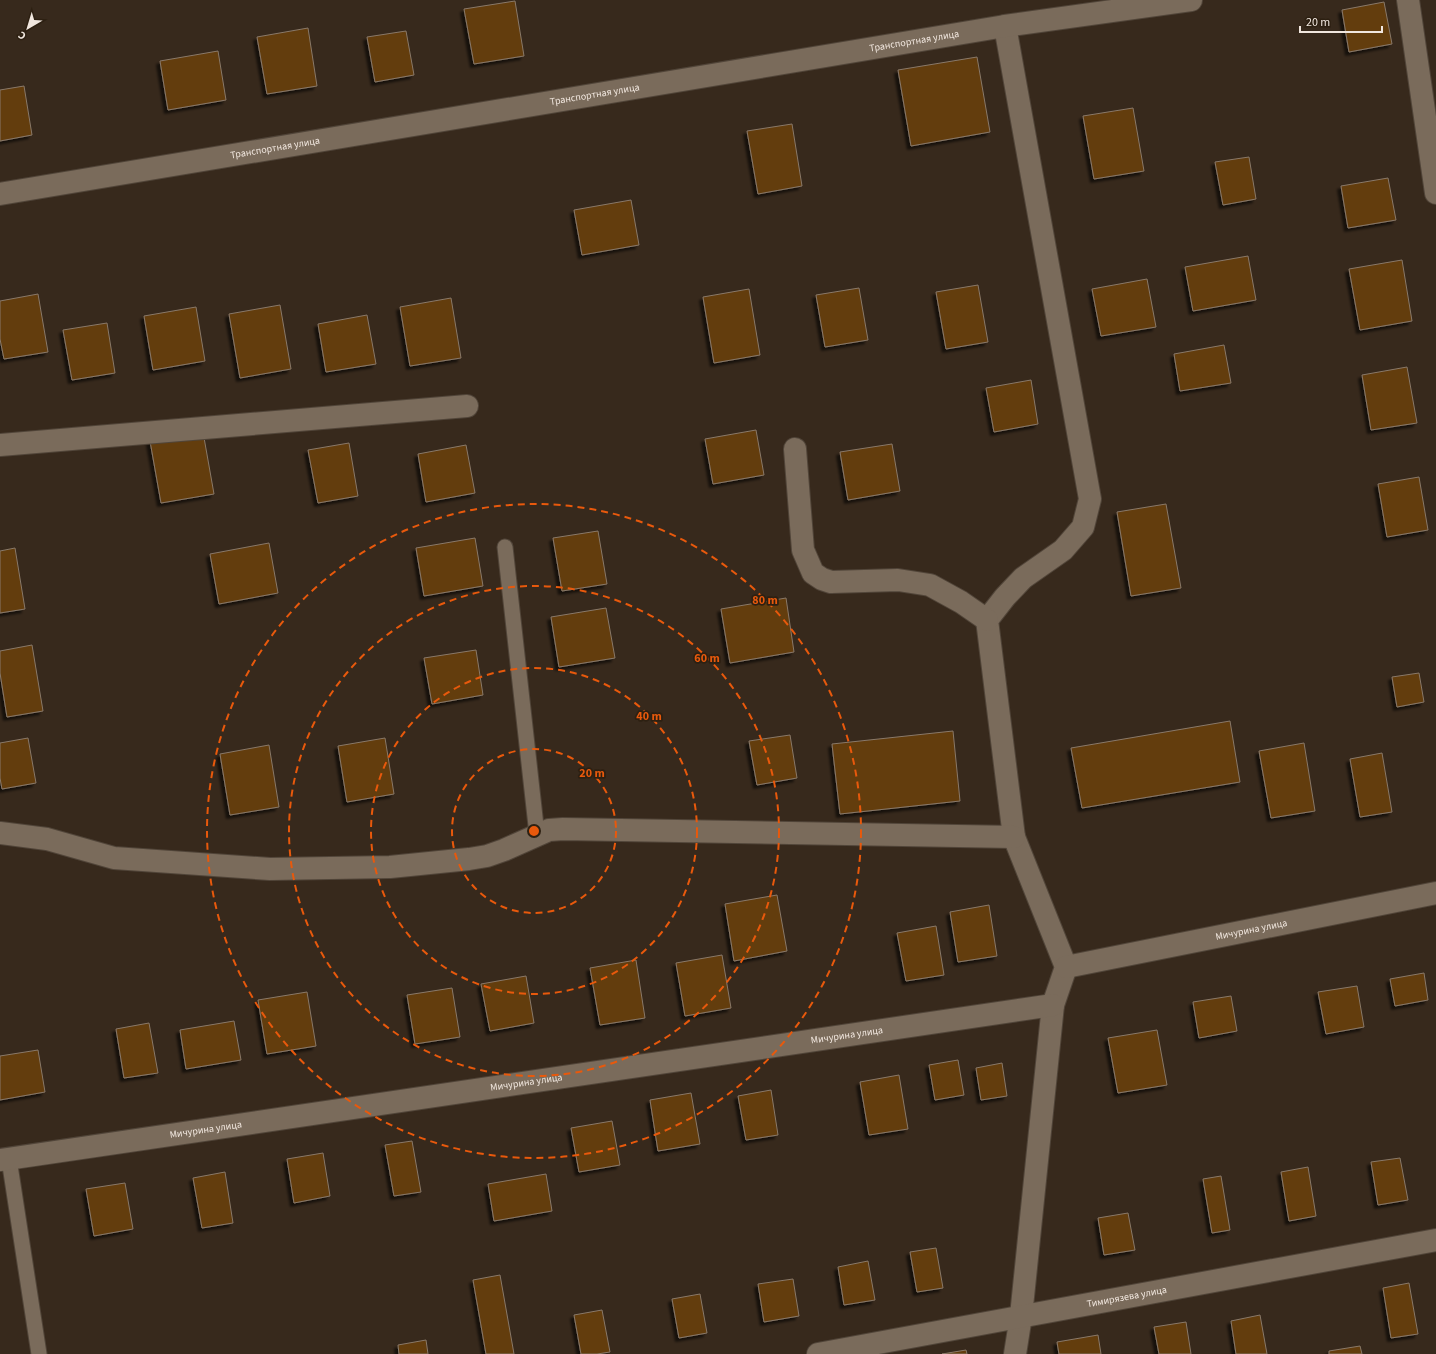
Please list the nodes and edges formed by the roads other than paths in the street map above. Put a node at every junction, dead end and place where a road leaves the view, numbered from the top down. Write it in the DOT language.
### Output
graph roads {
  1 [pos="1191,0"];
  2 [pos="1408,0"];
  3 [pos="1005,26"];
  4 [pos="1436,193"];
  5 [pos="0,194"];
  6 [pos="467,406"];
  7 [pos="0,445"];
  8 [pos="795,449"];
  9 [pos="505,547"];
  10 [pos="987,620"];
  11 [pos="0,833"];
  12 [pos="537,835"];
  13 [pos="1014,837"];
  14 [pos="1436,892"];
  15 [pos="1066,966"];
  16 [pos="1053,1005"];
  17 [pos="4,1160"];
  18 [pos="1436,1240"];
  19 [pos="1021,1316"];
  20 [pos="38,1354"];
  21 [pos="818,1354"];
  22 [pos="1015,1354"];
  1 -- 3 [label="street, Транспортная улица"];
  2 -- 4 [label="street"];
  3 -- 5 [label="street, Транспортная улица"];
  3 -- 10 [label="street"];
  6 -- 7 [label="street"];
  8 -- 10 [label="street"];
  9 -- 12 [label="lane"];
  10 -- 13 [label="street"];
  11 -- 12 [label="street"];
  12 -- 13 [label="street"];
  13 -- 15 [label="street"];
  14 -- 15 [label="street, Мичурина улица"];
  15 -- 16 [label="street"];
  16 -- 17 [label="street, Мичурина улица"];
  16 -- 19 [label="street"];
  17 -- 20 [label="lane"];
  18 -- 19 [label="street, Тимирязева улица"];
  19 -- 21 [label="street, Тимирязева улица"];
  19 -- 22 [label="street"];
}
